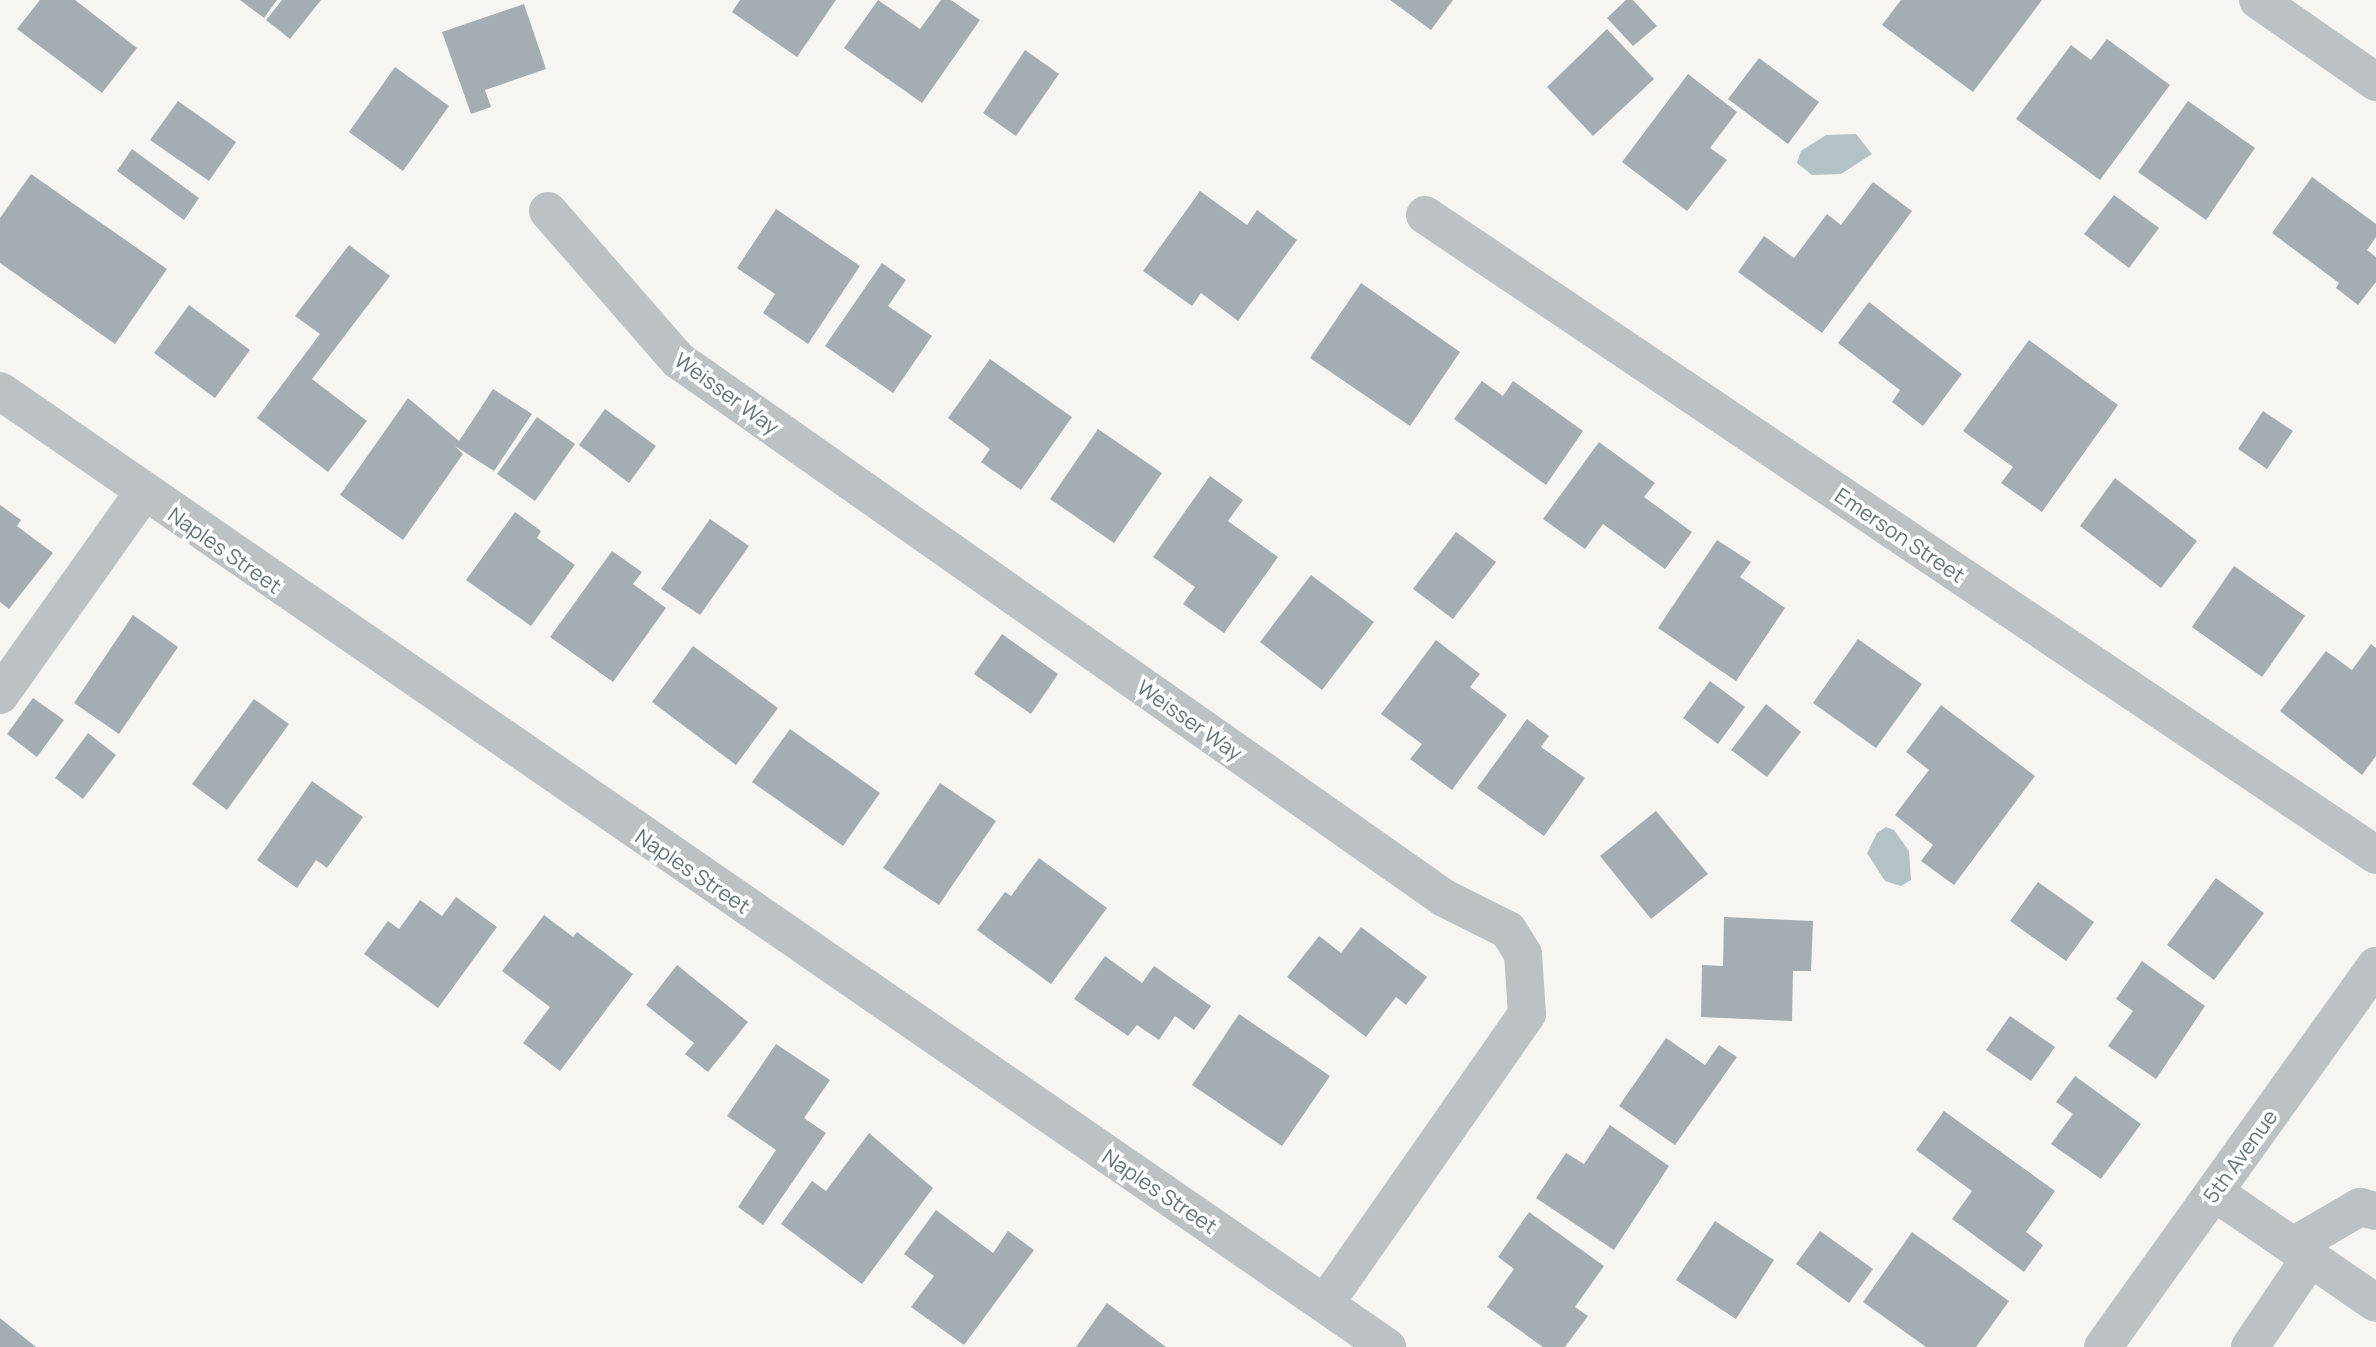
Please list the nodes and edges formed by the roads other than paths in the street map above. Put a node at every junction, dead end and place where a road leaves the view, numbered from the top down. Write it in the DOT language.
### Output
graph roads {
  1 [pos="2258,0"];
  2 [pos="2376,82"];
  3 [pos="548,211"];
  4 [pos="1424,215"];
  5 [pos="0,391"];
  6 [pos="143,493"];
  7 [pos="0,695"];
  8 [pos="2376,855"];
  9 [pos="2376,966"];
  10 [pos="2214,1192"];
  11 [pos="2376,1211"];
  12 [pos="2302,1252"];
  13 [pos="2376,1303"];
  14 [pos="1325,1304"];
  15 [pos="1387,1347"];
  16 [pos="2103,1347"];
  17 [pos="2250,1347"];
  1 -- 2 [label="street"];
  3 -- 14 [label="street, Weisser Way"];
  4 -- 8 [label="street, Emerson Street"];
  5 -- 6 [label="street, Naples Street"];
  6 -- 7 [label="street"];
  6 -- 14 [label="street, Naples Street"];
  9 -- 10 [label="street, 5th Avenue"];
  10 -- 12 [label="street"];
  10 -- 16 [label="street, 5th Avenue"];
  11 -- 12 [label="street"];
  12 -- 13 [label="street"];
  12 -- 17 [label="street"];
  14 -- 15 [label="street, Naples Street"];
}
